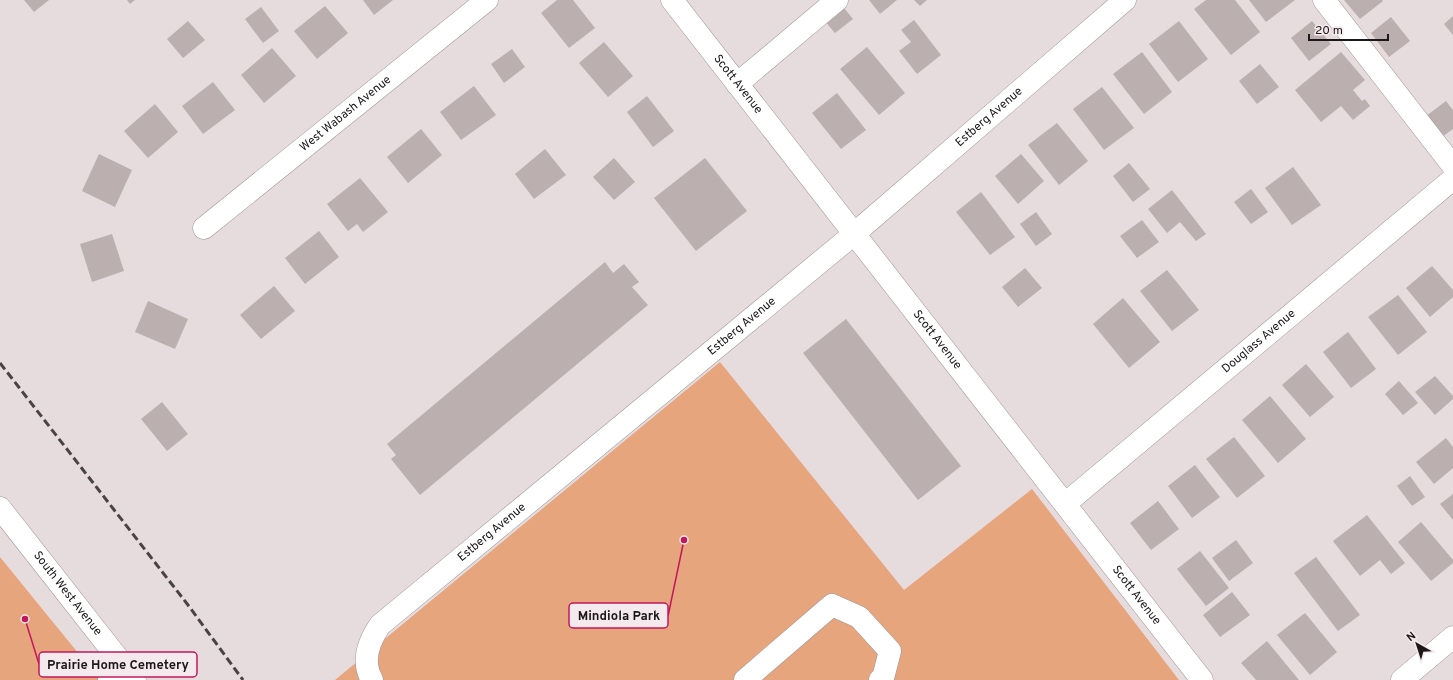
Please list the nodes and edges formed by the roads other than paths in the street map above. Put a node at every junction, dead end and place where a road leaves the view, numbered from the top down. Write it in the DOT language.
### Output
graph roads {
  1 [pos="487,0"];
  2 [pos="672,0"];
  3 [pos="837,0"];
  4 [pos="1125,0"];
  5 [pos="1324,0"];
  6 [pos="737,84"];
  7 [pos="1453,166"];
  8 [pos="1453,179"];
  9 [pos="204,228"];
  10 [pos="854,234"];
  11 [pos="1065,504"];
  12 [pos="0,508"];
  13 [pos="1453,637"];
  14 [pos="123,676"];
  15 [pos="372,680"];
  16 [pos="745,680"];
  17 [pos="880,680"];
  18 [pos="1202,680"];
  19 [pos="1402,680"];
  1 -- 9 [label="street, West Wabash Avenue"];
  2 -- 6 [label="street, Scott Avenue"];
  3 -- 6 [label="street"];
  4 -- 10 [label="street, Estberg Avenue"];
  5 -- 7 [label="street"];
  6 -- 10 [label="street, Scott Avenue"];
  8 -- 11 [label="street, Douglass Avenue"];
  10 -- 11 [label="street, Scott Avenue"];
  10 -- 15 [label="street, Estberg Avenue"];
  11 -- 18 [label="street, Scott Avenue"];
  12 -- 14 [label="street, South West Avenue"];
  13 -- 19 [label="street"];
  16 -- 17 [label="street"];
}
